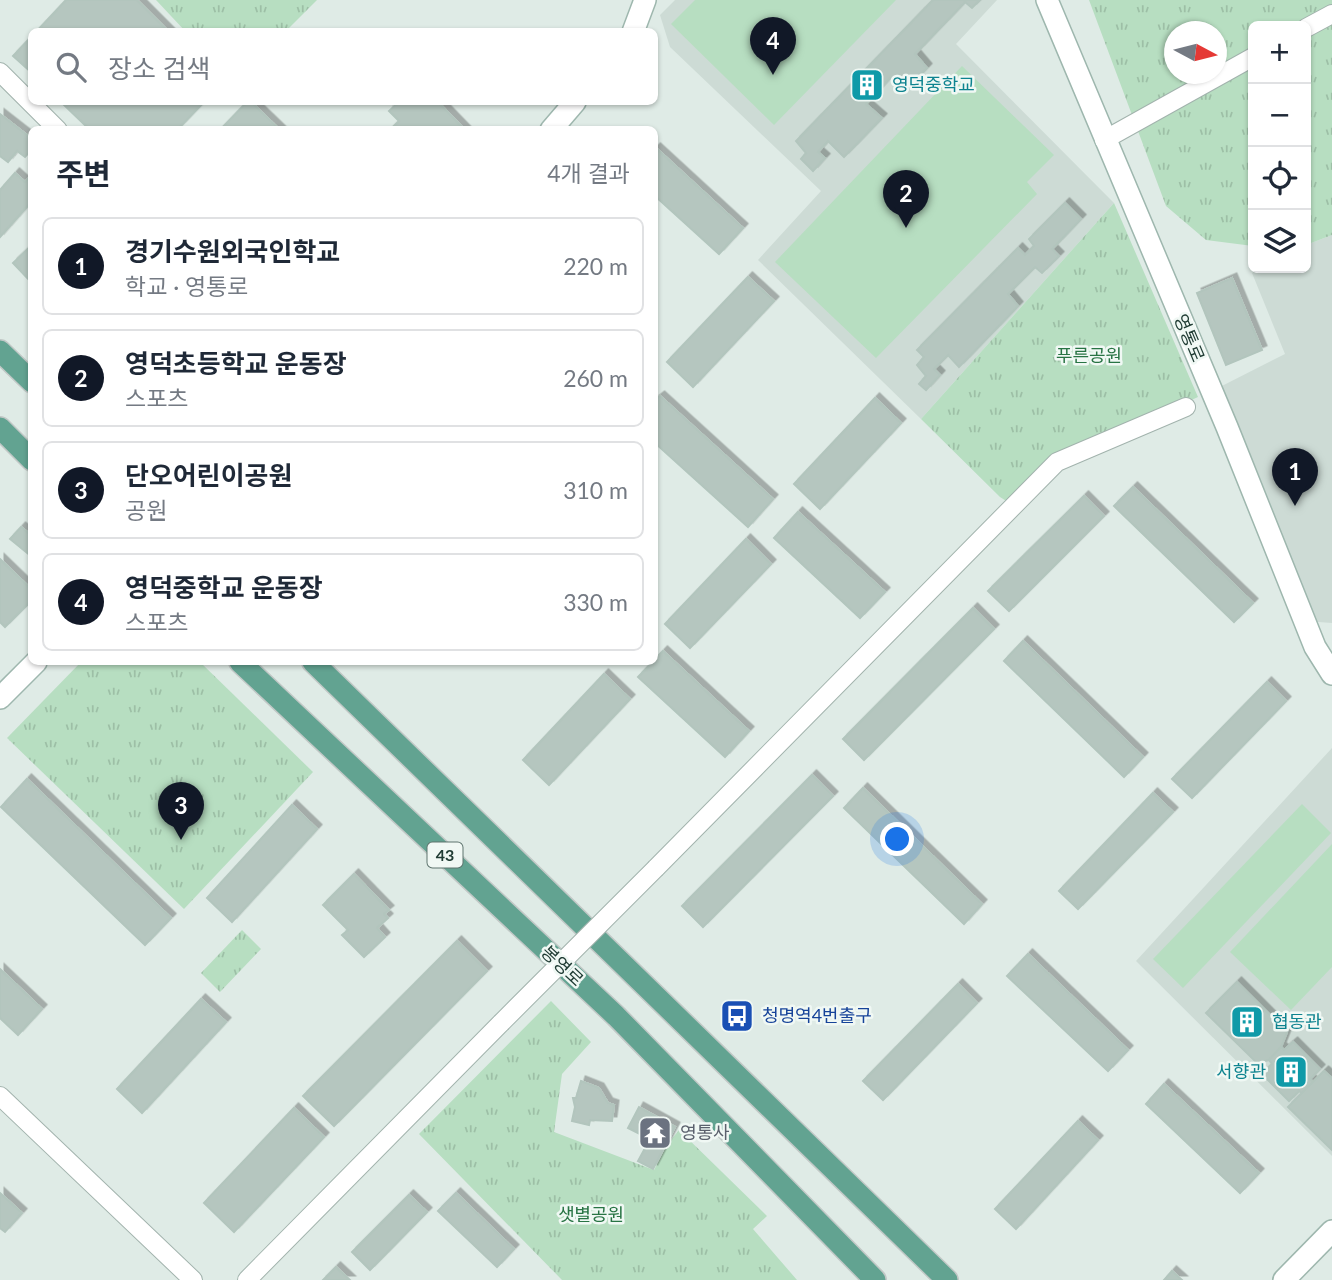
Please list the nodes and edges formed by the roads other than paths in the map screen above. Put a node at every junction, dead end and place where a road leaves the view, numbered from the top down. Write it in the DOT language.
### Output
graph roads {
  1 [pos="645,0"];
  2 [pos="1047,0"];
  3 [pos="1332,14"];
  4 [pos="1311,25"];
  5 [pos="634,28"];
  6 [pos="1248,60"];
  7 [pos="0,72"];
  8 [pos="28,100"];
  9 [pos="33,105"];
  10 [pos="572,105"];
  11 [pos="54,126"];
  12 [pos="554,126"];
  13 [pos="1104,140"];
  14 [pos="0,351"];
  15 [pos="28,378"];
  16 [pos="1186,407"];
  17 [pos="0,428"];
  18 [pos="28,456"];
  19 [pos="33,665"];
  20 [pos="243,665"];
  21 [pos="316,665"];
  22 [pos="1332,674"];
  23 [pos="0,698"];
  24 [pos="0,1096"];
  25 [pos="1332,1231"];
  26 [pos="193,1280"];
  27 [pos="247,1280"];
  28 [pos="875,1280"];
  29 [pos="947,1280"];
  30 [pos="1284,1280"];
  1 -- 5 [label="street"];
  2 -- 13 [label="street, 영통로"];
  3 -- 4 [label="street"];
  6 -- 13 [label="street"];
  7 -- 8 [label="street"];
  9 -- 11 [label="street"];
  10 -- 12 [label="street"];
  13 -- 22 [label="street, 영통로"];
  14 -- 15 [label="main road"];
  16 -- 27 [label="street, bridge"];
  17 -- 18 [label="main road"];
  19 -- 23 [label="street"];
  20 -- 28 [label="main road, 봉영로 / 43"];
  21 -- 29 [label="main road, 43"];
  24 -- 26 [label="street"];
  25 -- 30 [label="street"];
}
